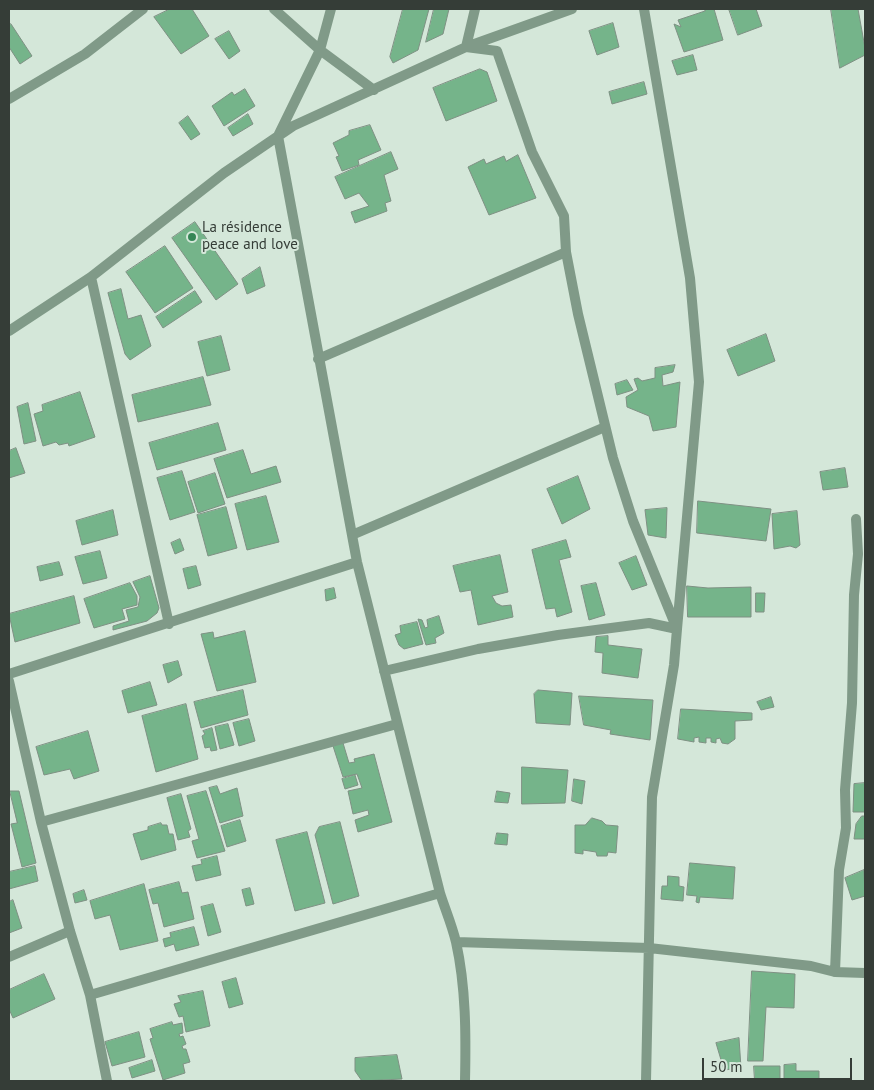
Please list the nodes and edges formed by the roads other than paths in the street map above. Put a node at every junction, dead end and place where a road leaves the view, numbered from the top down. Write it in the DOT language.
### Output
graph roads {
  1 [pos="142,9"];
  2 [pos="274,9"];
  3 [pos="331,9"];
  4 [pos="475,9"];
  5 [pos="572,9"];
  6 [pos="644,9"];
  7 [pos="466,47"];
  8 [pos="320,50"];
  9 [pos="374,90"];
  10 [pos="9,99"];
  11 [pos="278,136"];
  12 [pos="566,252"];
  13 [pos="91,277"];
  14 [pos="9,331"];
  15 [pos="318,359"];
  16 [pos="605,427"];
  17 [pos="856,519"];
  18 [pos="352,535"];
  19 [pos="357,562"];
  20 [pos="169,624"];
  21 [pos="677,629"];
  22 [pos="384,671"];
  23 [pos="9,674"];
  24 [pos="9,681"];
  25 [pos="12,701"];
  26 [pos="397,724"];
  27 [pos="41,822"];
  28 [pos="440,894"];
  29 [pos="70,931"];
  30 [pos="456,942"];
  31 [pos="649,948"];
  32 [pos="9,957"];
  33 [pos="835,972"];
  34 [pos="865,973"];
  35 [pos="90,995"];
  36 [pos="107,1081"];
  37 [pos="465,1081"];
  38 [pos="646,1081"];
  1 -- 10 [label="street"];
  2 -- 8 [label="street"];
  3 -- 8 [label="street"];
  4 -- 7 [label="street"];
  5 -- 7 [label="street"];
  6 -- 21 [label="street"];
  7 -- 9 [label="street"];
  7 -- 12 [label="street"];
  8 -- 9 [label="street"];
  8 -- 11 [label="street"];
  9 -- 11 [label="street"];
  11 -- 13 [label="street"];
  11 -- 15 [label="street"];
  12 -- 15 [label="street"];
  12 -- 16 [label="street"];
  13 -- 14 [label="street"];
  13 -- 20 [label="street"];
  15 -- 18 [label="street"];
  16 -- 18 [label="street"];
  16 -- 21 [label="street"];
  17 -- 33 [label="street"];
  18 -- 19 [label="street"];
  19 -- 20 [label="street"];
  19 -- 22 [label="street"];
  20 -- 23 [label="street"];
  21 -- 22 [label="street"];
  21 -- 31 [label="street"];
  22 -- 26 [label="street"];
  24 -- 25 [label="street"];
  25 -- 27 [label="street"];
  26 -- 27 [label="street"];
  26 -- 28 [label="street"];
  27 -- 29 [label="street"];
  28 -- 30 [label="street"];
  28 -- 35 [label="street"];
  29 -- 32 [label="street"];
  29 -- 35 [label="street"];
  30 -- 31 [label="street"];
  30 -- 37 [label="street"];
  31 -- 33 [label="street"];
  31 -- 38 [label="street"];
  33 -- 34 [label="street"];
  35 -- 36 [label="street"];
}
